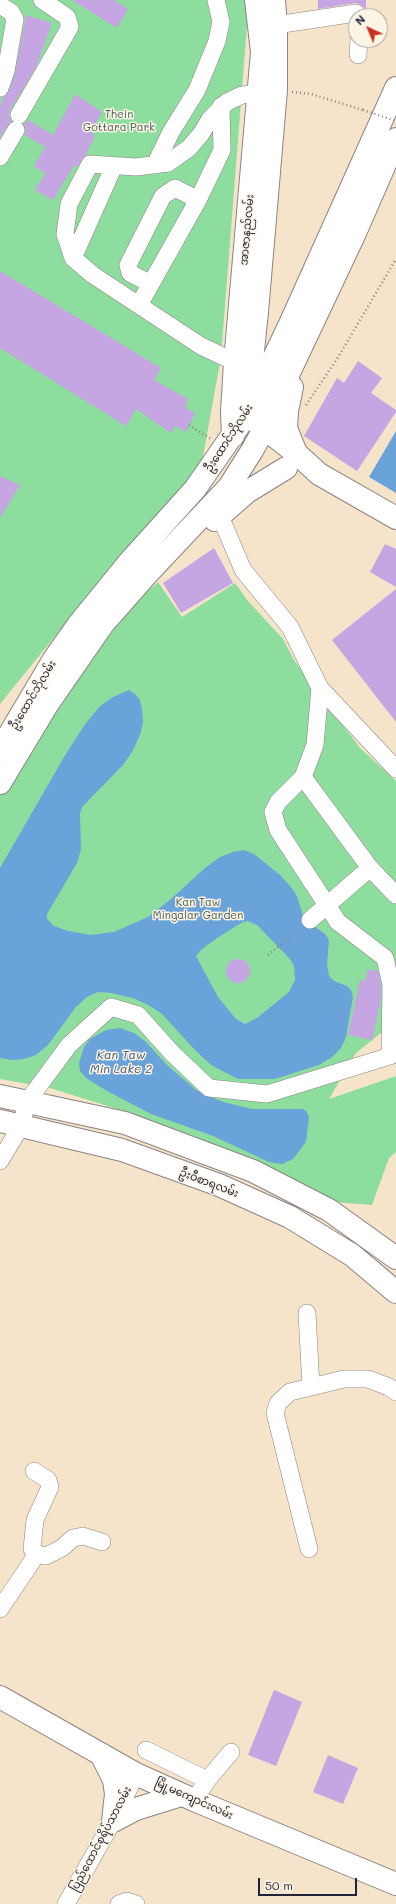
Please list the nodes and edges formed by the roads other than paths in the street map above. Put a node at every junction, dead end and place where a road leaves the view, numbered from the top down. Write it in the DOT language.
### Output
graph roads {
  1 [pos="42,0"];
  2 [pos="216,0"];
  3 [pos="256,0"];
  4 [pos="274,0"];
  5 [pos="0,5"];
  6 [pos="348,14"];
  7 [pos="276,25"];
  8 [pos="0,88"];
  9 [pos="396,88"];
  10 [pos="268,90"];
  11 [pos="221,106"];
  12 [pos="396,139"];
  13 [pos="0,157"];
  14 [pos="155,165"];
  15 [pos="114,166"];
  16 [pos="198,200"];
  17 [pos="73,258"];
  18 [pos="149,283"];
  19 [pos="139,305"];
  20 [pos="258,312"];
  21 [pos="290,324"];
  22 [pos="302,345"];
  23 [pos="235,362"];
  24 [pos="247,414"];
  25 [pos="264,429"];
  26 [pos="224,438"];
  27 [pos="253,449"];
  28 [pos="291,461"];
  29 [pos="218,509"];
  30 [pos="396,518"];
  31 [pos="320,688"];
  32 [pos="0,750"];
  33 [pos="396,769"];
  34 [pos="303,777"];
  35 [pos="0,783"];
  36 [pos="370,868"];
  37 [pos="396,895"];
  38 [pos="326,906"];
  39 [pos="310,920"];
  40 [pos="393,1056"];
  41 [pos="0,1096"];
  42 [pos="27,1102"];
  43 [pos="10,1123"];
  44 [pos="0,1161"];
  45 [pos="288,1189"];
  46 [pos="278,1212"];
  47 [pos="396,1258"];
  48 [pos="396,1292"];
  49 [pos="307,1313"];
  50 [pos="311,1387"];
  51 [pos="396,1392"];
  52 [pos="34,1471"];
  53 [pos="102,1542"];
  54 [pos="309,1549"];
  55 [pos="37,1554"];
  56 [pos="0,1609"];
  57 [pos="0,1697"];
  58 [pos="146,1750"];
  59 [pos="231,1752"];
  60 [pos="101,1754"];
  61 [pos="136,1774"];
  62 [pos="208,1780"];
  63 [pos="188,1798"];
  64 [pos="113,1821"];
  65 [pos="396,1884"];
  66 [pos="66,1904"];
  67 [pos="119,1904"];
  68 [pos="136,1904"];
  1 -- 13 [label="street"];
  2 -- 14 [label="street"];
  3 -- 10 [label="main road, အာဇာနည်လမ်း"];
  4 -- 7 [label="main road, အာဇာနည်လမ်း"];
  5 -- 8 [label="street"];
  6 -- 7 [label="street"];
  7 -- 10 [label="main road, အာဇာနည်လမ်း"];
  9 -- 21 [label="main road, ဦးထောင်ဘိုလမ်း"];
  10 -- 11 [label="street"];
  10 -- 20 [label="main road, အာဇာနည်လမ်း"];
  10 -- 23 [label="main road, အာဇာနည်လမ်း"];
  11 -- 14 [label="street"];
  11 -- 16 [label="street"];
  12 -- 22 [label="main road, ဦးထောင်ဘိုလမ်း"];
  14 -- 15 [label="street"];
  15 -- 17 [label="street"];
  15 -- 17 [label="street"];
  16 -- 18 [label="street"];
  16 -- 18 [label="street"];
  17 -- 19 [label="street"];
  18 -- 19 [label="street"];
  19 -- 23 [label="street"];
  20 -- 21 [label="main road"];
  20 -- 24 [label="main road, အာဇာနည်လမ်း"];
  21 -- 24 [label="main road, ဦးထောင်ဘိုလမ်း"];
  22 -- 25 [label="main road, ဦးထောင်ဘိုလမ်း"];
  22 -- 28 [label="main road"];
  23 -- 26 [label="main road, အာဇာနည်လမ်း"];
  24 -- 25 [label="main road"];
  24 -- 26 [label="main road, ဦးထောင်ဘိုလမ်း"];
  25 -- 27 [label="main road, ဦးထောင်ဘိုလမ်း"];
  25 -- 28 [label="main road"];
  26 -- 27 [label="main road"];
  26 -- 32 [label="main road, ဦးထောင်ဘိုလမ်း"];
  27 -- 28 [label="main road"];
  27 -- 29 [label="main road, ဦးထောင်ဘိုလမ်း"];
  28 -- 29 [label="main road"];
  28 -- 30 [label="main road"];
  29 -- 31 [label="street"];
  29 -- 35 [label="main road, ဦးထောင်ဘိုလမ်း"];
  31 -- 33 [label="street"];
  31 -- 34 [label="street"];
  34 -- 36 [label="street"];
  34 -- 38 [label="street"];
  36 -- 37 [label="street"];
  36 -- 38 [label="street"];
  38 -- 39 [label="street"];
  38 -- 40 [label="street"];
  40 -- 42 [label="street"];
  41 -- 42 [label="main road"];
  42 -- 43 [label="street"];
  42 -- 45 [label="main road"];
  43 -- 44 [label="street"];
  43 -- 46 [label="main road, ဦးဝီစာရလမ်း"];
  45 -- 46 [label="main road"];
  45 -- 47 [label="main road"];
  46 -- 48 [label="main road, ဦးဝီစာရလမ်း"];
  49 -- 50 [label="street"];
  50 -- 51 [label="street"];
  50 -- 54 [label="street"];
  52 -- 55 [label="street"];
  53 -- 55 [label="street"];
  55 -- 56 [label="street"];
  57 -- 60 [label="main road, မြို့မကျောင်းလမ်း"];
  58 -- 62 [label="street"];
  59 -- 62 [label="street"];
  60 -- 61 [label="main road, မြို့မကျောင်းလမ်း"];
  60 -- 64 [label="main road"];
  61 -- 63 [label="main road, မြို့မကျောင်းလမ်း"];
  61 -- 64 [label="street, ပြည်ထောင်စုရိပ်သာလမ်း"];
  62 -- 63 [label="street"];
  63 -- 64 [label="main road"];
  63 -- 65 [label="main road, မြို့မကျောင်းလမ်း"];
  64 -- 66 [label="street, ပြည်ထောင်စုရိပ်သာလမ်း"];
  67 -- 68 [label="street"];
}
